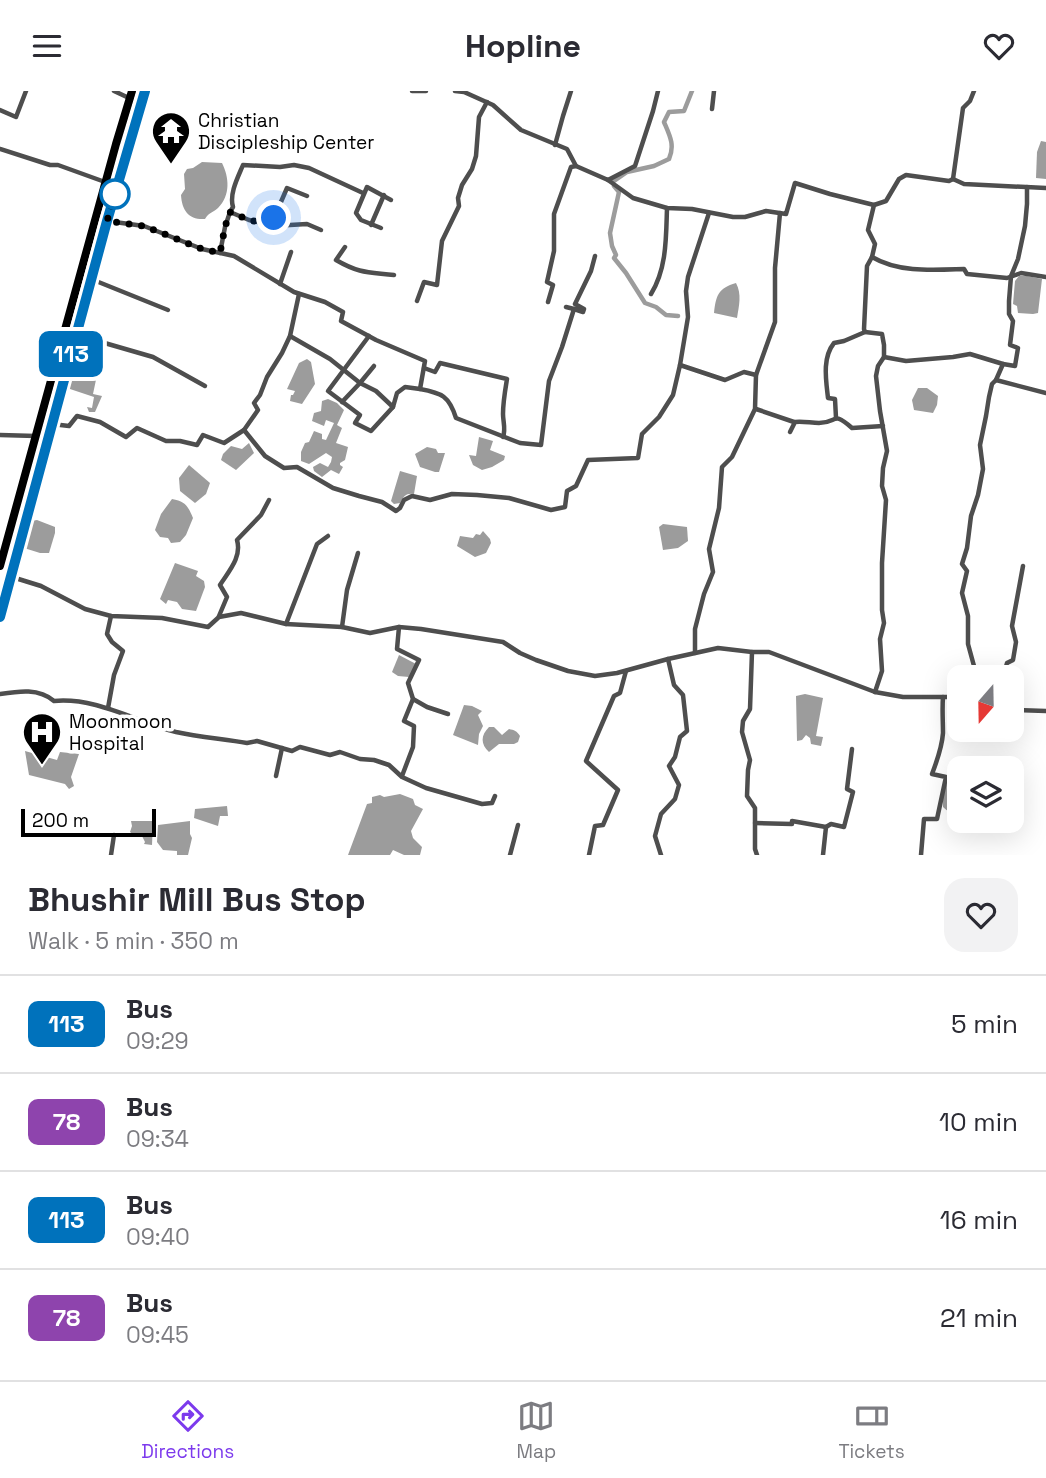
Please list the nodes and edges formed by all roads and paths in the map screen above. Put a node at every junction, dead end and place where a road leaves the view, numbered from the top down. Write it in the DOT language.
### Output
graph roads {
  1 [pos="26,91"];
  2 [pos="114,91"];
  3 [pos="145,91"];
  4 [pos="412,91"];
  5 [pos="426,91"];
  6 [pos="455,91"];
  7 [pos="571,91"];
  8 [pos="657,91"];
  9 [pos="714,91"];
  10 [pos="974,91"];
  11 [pos="131,95"];
  12 [pos="487,102"];
  13 [pos="712,109"];
  14 [pos="0,110"];
  15 [pos="555,145"];
  16 [pos="0,149"];
  17 [pos="576,166"];
  18 [pos="953,179"];
  19 [pos="608,180"];
  20 [pos="106,182"];
  21 [pos="1027,187"];
  22 [pos="1046,188"];
  23 [pos="363,193"];
  24 [pos="384,195"];
  25 [pos="307,197"];
  26 [pos="391,200"];
  27 [pos="874,205"];
  28 [pos="667,208"];
  29 [pos="230,212"];
  30 [pos="709,213"];
  31 [pos="780,213"];
  32 [pos="107,221"];
  33 [pos="271,225"];
  34 [pos="371,225"];
  35 [pos="381,228"];
  36 [pos="321,230"];
  37 [pos="345,247"];
  38 [pos="291,252"];
  39 [pos="220,253"];
  40 [pos="595,256"];
  41 [pos="873,257"];
  42 [pos="394,275"];
  43 [pos="1011,275"];
  44 [pos="1046,277"];
  45 [pos="91,279"];
  46 [pos="280,284"];
  47 [pos="299,294"];
  48 [pos="651,294"];
  49 [pos="417,301"];
  50 [pos="548,302"];
  51 [pos="566,307"];
  52 [pos="574,309"];
  53 [pos="168,310"];
  54 [pos="865,332"];
  55 [pos="76,335"];
  56 [pos="290,336"];
  57 [pos="369,336"];
  58 [pos="884,357"];
  59 [pos="1003,364"];
  60 [pos="680,365"];
  61 [pos="374,366"];
  62 [pos="424,368"];
  63 [pos="343,371"];
  64 [pos="756,375"];
  65 [pos="996,380"];
  66 [pos="360,383"];
  67 [pos="205,386"];
  68 [pos="420,389"];
  69 [pos="1046,393"];
  70 [pos="342,402"];
  71 [pos="393,407"];
  72 [pos="755,409"];
  73 [pos="836,418"];
  74 [pos="795,422"];
  75 [pos="51,424"];
  76 [pos="883,426"];
  77 [pos="244,430"];
  78 [pos="790,432"];
  79 [pos="0,435"];
  80 [pos="37,436"];
  81 [pos="503,437"];
  82 [pos="269,500"];
  83 [pos="328,536"];
  84 [pos="358,553"];
  85 [pos="0,566"];
  86 [pos="1023,566"];
  87 [pos="10,577"];
  88 [pos="111,616"];
  89 [pos="0,617"];
  90 [pos="219,617"];
  91 [pos="286,624"];
  92 [pos="342,627"];
  93 [pos="399,627"];
  94 [pos="752,652"];
  95 [pos="695,653"];
  96 [pos="668,659"];
  97 [pos="974,665"];
  98 [pos="1006,665"];
  99 [pos="626,671"];
  100 [pos="876,692"];
  101 [pos="0,694"];
  102 [pos="943,698"];
  103 [pos="947,698"];
  104 [pos="413,699"];
  105 [pos="108,708"];
  106 [pos="1024,710"];
  107 [pos="1046,711"];
  108 [pos="448,714"];
  109 [pos="282,748"];
  110 [pos="852,749"];
  111 [pos="276,776"];
  112 [pos="402,777"];
  113 [pos="495,796"];
  114 [pos="755,823"];
  115 [pos="518,825"];
  116 [pos="826,827"];
  117 [pos="114,835"];
  118 [pos="111,855"];
  119 [pos="509,855"];
  120 [pos="589,855"];
  121 [pos="662,855"];
  122 [pos="757,855"];
  123 [pos="823,855"];
  124 [pos="921,855"];
  1 -- 14 [label="street"];
  2 -- 11 [label="street"];
  3 -- 32 [label="highway"];
  4 -- 5 [label="street"];
  6 -- 12 [label="street"];
  7 -- 15 [label="street"];
  8 -- 19 [label="street"];
  9 -- 13 [label="street"];
  10 -- 18 [label="street"];
  11 -- 20 [label="highway"];
  12 -- 15 [label="street"];
  12 -- 49 [label="street"];
  15 -- 17 [label="street"];
  16 -- 20 [label="street"];
  17 -- 19 [label="street"];
  17 -- 50 [label="street"];
  18 -- 21 [label="street"];
  18 -- 27 [label="street"];
  19 -- 28 [label="street"];
  20 -- 80 [label="highway"];
  21 -- 22 [label="street"];
  21 -- 43 [label="street"];
  23 -- 24 [label="street"];
  23 -- 29 [label="street"];
  23 -- 34 [label="street"];
  24 -- 26 [label="street"];
  24 -- 34 [label="street"];
  25 -- 33 [label="street"];
  27 -- 31 [label="street"];
  27 -- 41 [label="street"];
  28 -- 30 [label="street"];
  28 -- 48 [label="street"];
  29 -- 33 [label="street"];
  29 -- 39 [label="street"];
  30 -- 31 [label="street"];
  30 -- 60 [label="street"];
  31 -- 64 [label="street"];
  32 -- 39 [label="street"];
  32 -- 45 [label="highway"];
  33 -- 36 [label="street"];
  34 -- 35 [label="street"];
  37 -- 42 [label="street"];
  38 -- 46 [label="street"];
  39 -- 46 [label="street"];
  40 -- 52 [label="street"];
  41 -- 43 [label="street"];
  41 -- 54 [label="street"];
  43 -- 44 [label="street"];
  43 -- 59 [label="street"];
  45 -- 53 [label="street"];
  45 -- 55 [label="highway"];
  46 -- 47 [label="street"];
  47 -- 56 [label="street"];
  47 -- 57 [label="street"];
  51 -- 52 [label="street"];
  52 -- 81 [label="street"];
  54 -- 58 [label="street"];
  54 -- 73 [label="street"];
  55 -- 67 [label="street"];
  55 -- 75 [label="highway"];
  56 -- 63 [label="street"];
  56 -- 77 [label="street"];
  57 -- 62 [label="street"];
  57 -- 63 [label="street"];
  58 -- 59 [label="street"];
  58 -- 76 [label="street"];
  59 -- 65 [label="street"];
  60 -- 64 [label="street"];
  60 -- 77 [label="street"];
  61 -- 66 [label="street"];
  62 -- 68 [label="street"];
  62 -- 81 [label="street"];
  63 -- 66 [label="street"];
  63 -- 70 [label="street"];
  64 -- 72 [label="street"];
  65 -- 69 [label="street"];
  65 -- 97 [label="street"];
  66 -- 70 [label="street"];
  66 -- 71 [label="street"];
  68 -- 71 [label="street"];
  68 -- 81 [label="street"];
  70 -- 71 [label="street"];
  72 -- 74 [label="street"];
  72 -- 95 [label="street"];
  73 -- 74 [label="street"];
  73 -- 76 [label="street"];
  74 -- 78 [label="street"];
  75 -- 77 [label="street"];
  75 -- 87 [label="highway"];
  76 -- 100 [label="street"];
  79 -- 80 [label="street"];
  80 -- 85 [label="highway"];
  82 -- 90 [label="street"];
  83 -- 91 [label="street"];
  84 -- 92 [label="street"];
  86 -- 98 [label="street"];
  87 -- 88 [label="street"];
  87 -- 89 [label="highway"];
  88 -- 90 [label="street"];
  88 -- 105 [label="street"];
  90 -- 91 [label="street"];
  91 -- 92 [label="street"];
  92 -- 93 [label="street"];
  93 -- 99 [label="street"];
  93 -- 104 [label="street"];
  94 -- 95 [label="street"];
  94 -- 100 [label="street"];
  94 -- 114 [label="street"];
  95 -- 96 [label="street"];
  96 -- 99 [label="street"];
  96 -- 121 [label="street"];
  99 -- 120 [label="street"];
  100 -- 102 [label="street"];
  101 -- 105 [label="street"];
  102 -- 103 [label="street"];
  102 -- 124 [label="street"];
  104 -- 108 [label="street"];
  104 -- 112 [label="street"];
  105 -- 109 [label="street"];
  106 -- 107 [label="street"];
  109 -- 111 [label="street"];
  109 -- 112 [label="street"];
  110 -- 116 [label="street"];
  112 -- 113 [label="street"];
  114 -- 116 [label="street"];
  114 -- 122 [label="street"];
  115 -- 119 [label="street"];
  116 -- 123 [label="street"];
  117 -- 118 [label="street"];
}
